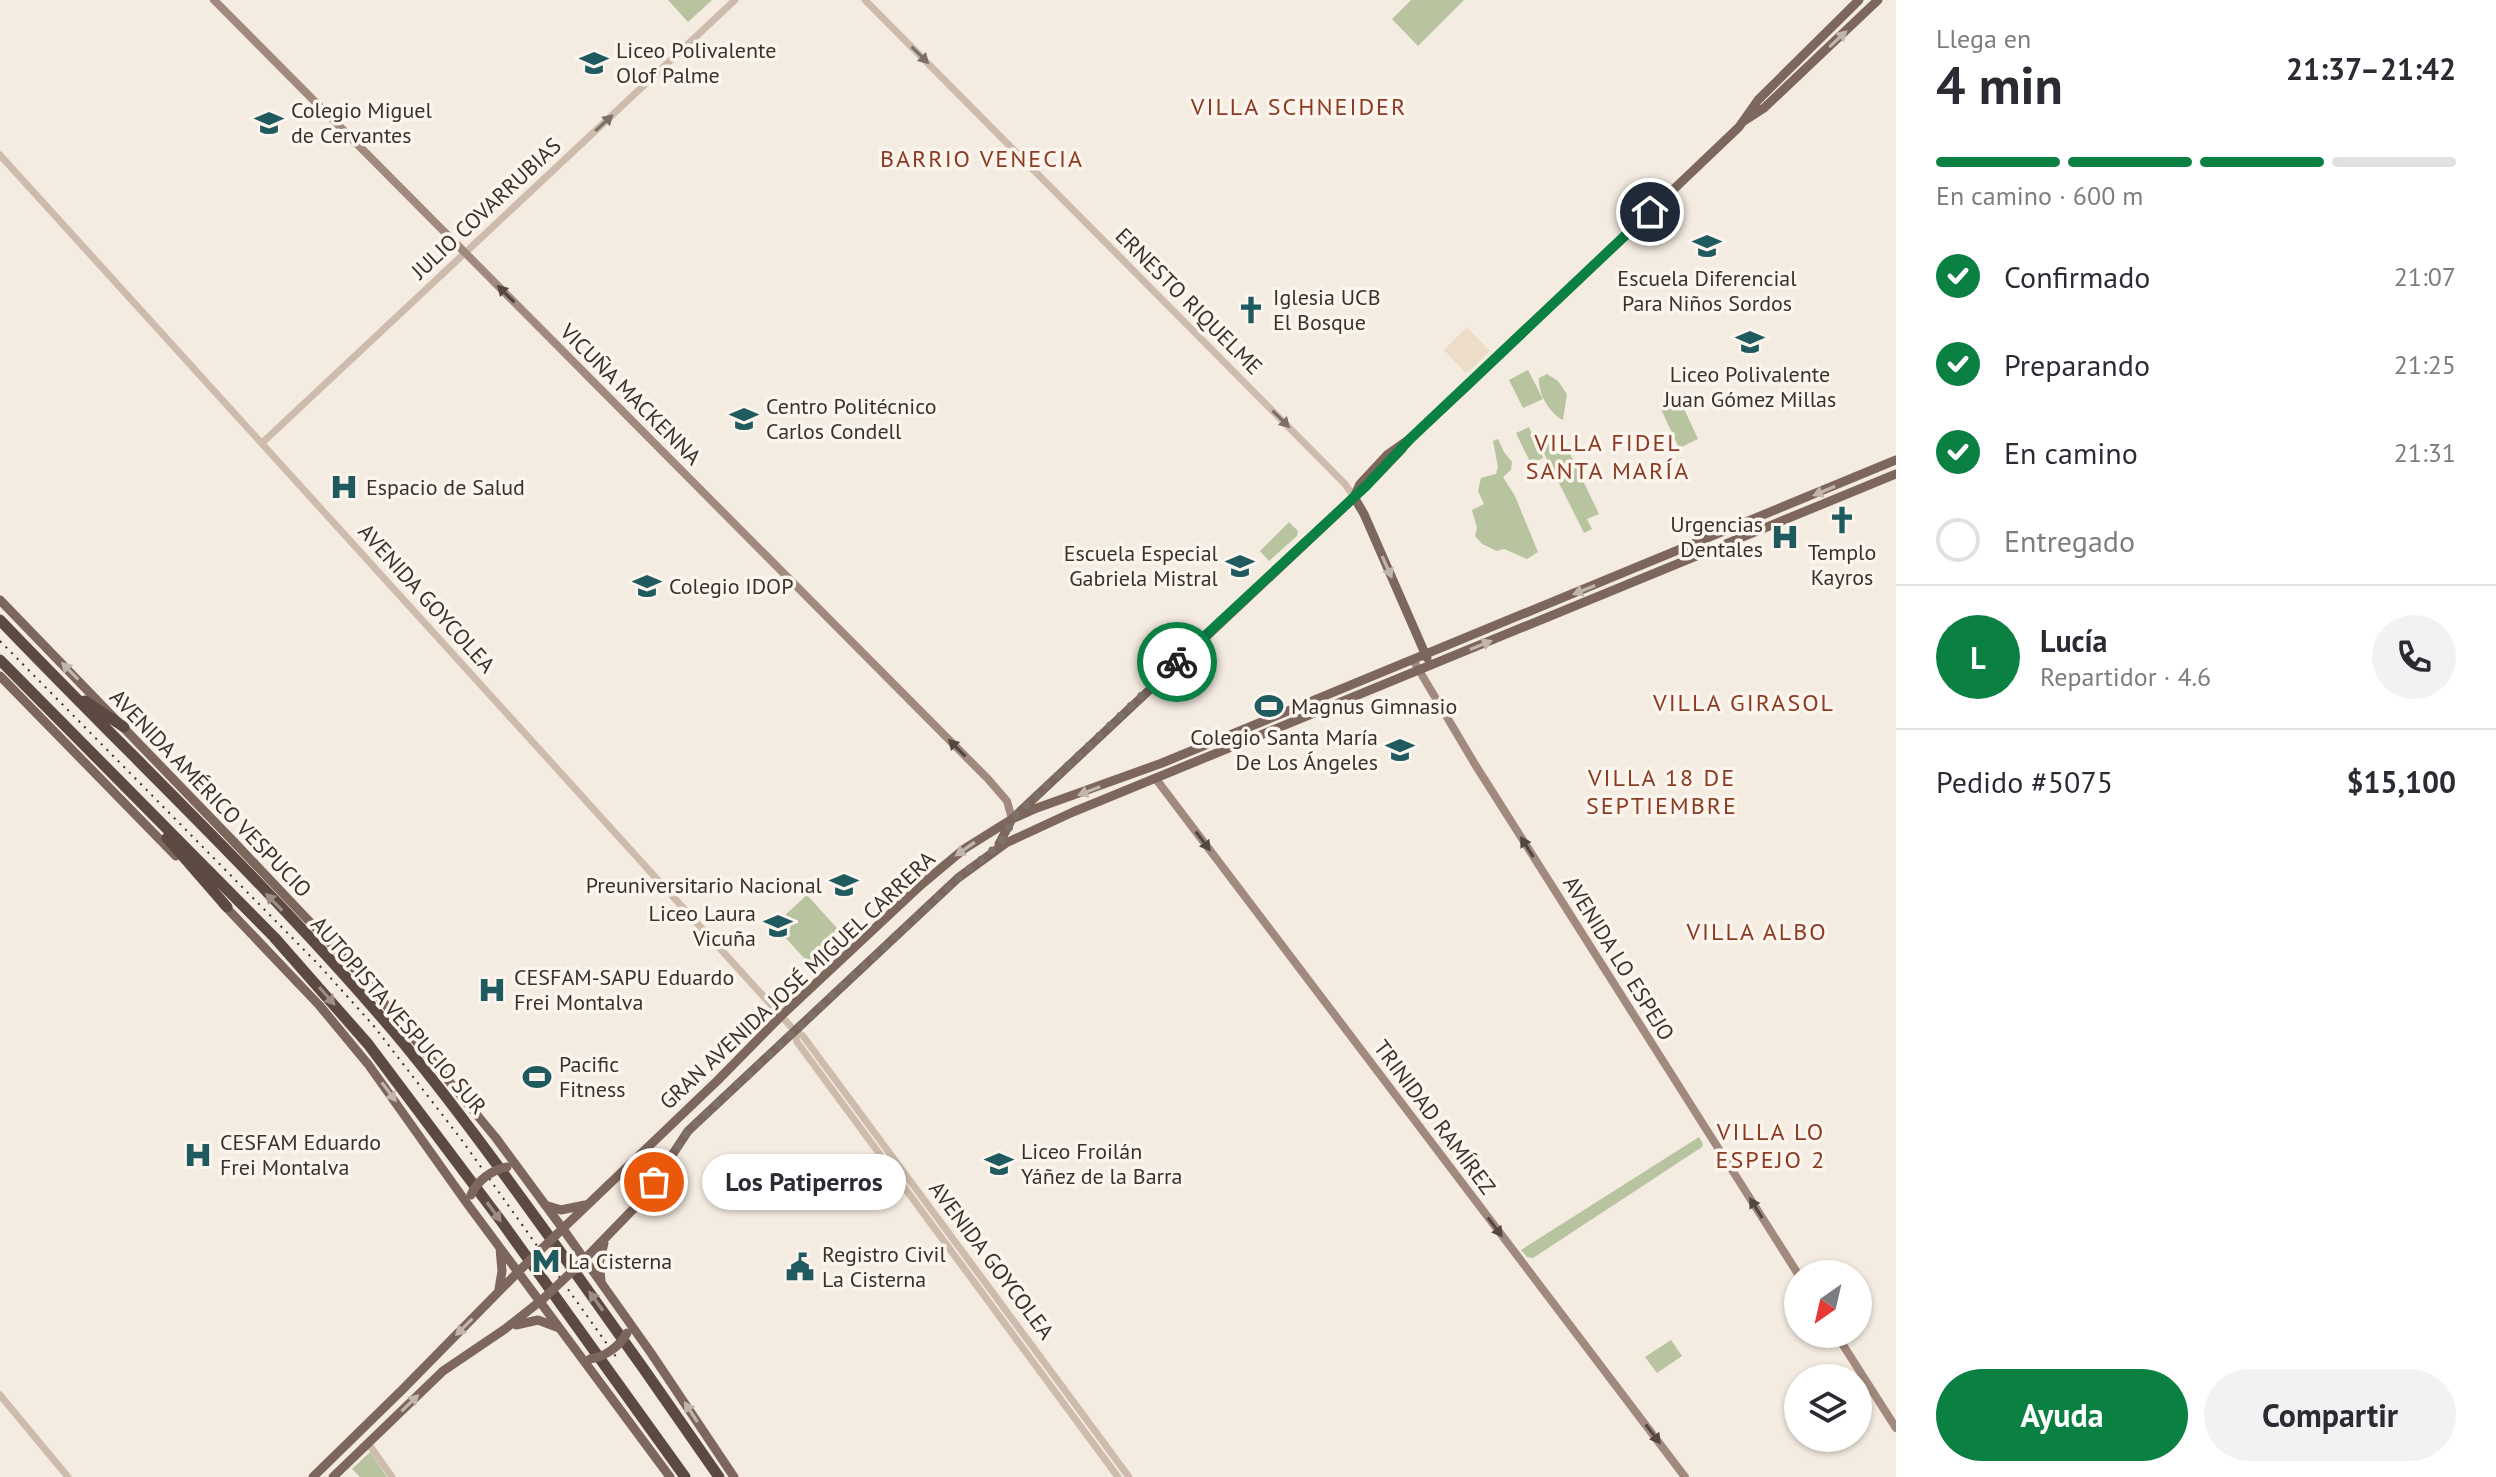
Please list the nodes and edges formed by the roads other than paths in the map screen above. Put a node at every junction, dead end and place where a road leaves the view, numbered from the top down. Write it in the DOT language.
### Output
graph roads {
  1 [pos="214,0"];
  2 [pos="735,0"];
  3 [pos="865,0"];
  4 [pos="1859,0"];
  5 [pos="1878,0"];
  6 [pos="1744,121"];
  7 [pos="0,155"];
  8 [pos="465,252"];
  9 [pos="262,443"];
  10 [pos="1896,460"];
  11 [pos="1896,474"];
  12 [pos="1354,497"];
  13 [pos="0,600"];
  14 [pos="0,620"];
  15 [pos="1425,655"];
  16 [pos="0,660"];
  17 [pos="1413,660"];
  18 [pos="1431,666"];
  19 [pos="1419,671"];
  20 [pos="0,676"];
  21 [pos="63,686"];
  22 [pos="124,727"];
  23 [pos="99,758"];
  24 [pos="1162,763"];
  25 [pos="1156,779"];
  26 [pos="1012,819"];
  27 [pos="995,850"];
  28 [pos="227,907"];
  29 [pos="782,1015"];
  30 [pos="794,1030"];
  31 [pos="520,1171"];
  32 [pos="470,1200"];
  33 [pos="588,1204"];
  34 [pos="545,1205"];
  35 [pos="559,1232"];
  36 [pos="605,1240"];
  37 [pos="499,1245"];
  38 [pos="1789,1260"];
  39 [pos="582,1263"];
  40 [pos="521,1269"];
  41 [pos="601,1282"];
  42 [pos="497,1293"];
  43 [pos="543,1299"];
  44 [pos="629,1321"];
  45 [pos="559,1328"];
  46 [pos="505,1329"];
  47 [pos="1845,1348"];
  48 [pos="585,1359"];
  49 [pos="0,1395"];
  50 [pos="370,1422"];
  51 [pos="1896,1428"];
  52 [pos="368,1443"];
  53 [pos="68,1477"];
  54 [pos="313,1477"];
  55 [pos="333,1477"];
  56 [pos="392,1477"];
  57 [pos="670,1477"];
  58 [pos="685,1477"];
  59 [pos="719,1477"];
  60 [pos="734,1477"];
  61 [pos="1118,1477"];
  62 [pos="1129,1477"];
  63 [pos="1685,1477"];
  1 -- 8 [label="main road, VICUÑA MACKENNA"];
  8 -- 2 [label="street, JULIO COVARRUBIAS, one-way"];
  3 -- 12 [label="street, ERNESTO RIQUELME, one-way"];
  4 -- 6 [label="main road"];
  6 -- 5 [label="main road, one-way"];
  6 -- 12 [label="main road"];
  7 -- 9 [label="street, AVENIDA GOYCOLEA"];
  8 -- 9 [label="street, JULIO COVARRUBIAS"];
  26 -- 8 [label="main road, VICUÑA MACKENNA, one-way"];
  9 -- 29 [label="street, AVENIDA GOYCOLEA"];
  10 -- 15 [label="main road, GRAN AVENIDA JOSÉ MIGUEL CARRERA, one-way"];
  18 -- 11 [label="main road, GRAN AVENIDA JOSÉ MIGUEL CARRERA, one-way"];
  12 -- 15 [label="main road, ERNESTO RIQUELME, one-way"];
  12 -- 26 [label="main road"];
  22 -- 13 [label="main road, AVENIDA AMÉRICO VESPUCIO, one-way"];
  14 -- 21 [label="highway, AUTOPISTA VESPUCIO SUR"];
  15 -- 17 [label="main road, GRAN AVENIDA JOSÉ MIGUEL CARRERA"];
  15 -- 18 [label="main road, ERNESTO RIQUELME"];
  16 -- 23 [label="highway, AUTOPISTA VESPUCIO SUR"];
  17 -- 19 [label="main road, AVENIDA LO ESPEJO"];
  17 -- 24 [label="main road, GRAN AVENIDA JOSÉ MIGUEL CARRERA"];
  18 -- 19 [label="main road, GRAN AVENIDA JOSÉ MIGUEL CARRERA"];
  19 -- 25 [label="main road, GRAN AVENIDA JOSÉ MIGUEL CARRERA"];
  38 -- 19 [label="main road, AVENIDA LO ESPEJO, one-way"];
  20 -- 28 [label="main road"];
  21 -- 22 [label="highway"];
  59 -- 21 [label="highway, AUTOPISTA VESPUCIO SUR, one-way"];
  22 -- 31 [label="main road, AVENIDA AMÉRICO VESPUCIO"];
  23 -- 28 [label="highway"];
  23 -- 58 [label="highway, AUTOPISTA VESPUCIO SUR, one-way"];
  24 -- 25 [label="main road"];
  24 -- 26 [label="main road, GRAN AVENIDA JOSÉ MIGUEL CARRERA, one-way"];
  25 -- 27 [label="main road, GRAN AVENIDA JOSÉ MIGUEL CARRERA"];
  25 -- 63 [label="main road, TRINIDAD RAMÍREZ, one-way"];
  26 -- 27 [label="main road"];
  26 -- 29 [label="main road, GRAN AVENIDA JOSÉ MIGUEL CARRERA, one-way"];
  27 -- 30 [label="main road, GRAN AVENIDA JOSÉ MIGUEL CARRERA"];
  28 -- 32 [label="main road, one-way"];
  29 -- 30 [label="street, AVENIDA GOYCOLEA"];
  29 -- 33 [label="main road, GRAN AVENIDA JOSÉ MIGUEL CARRERA"];
  30 -- 36 [label="main road, GRAN AVENIDA JOSÉ MIGUEL CARRERA"];
  30 -- 61 [label="street, AVENIDA GOYCOLEA"];
  30 -- 62 [label="street, AVENIDA GOYCOLEA"];
  31 -- 32 [label="main road, bridge"];
  31 -- 34 [label="main road, AVENIDA AMÉRICO VESPUCIO"];
  32 -- 37 [label="main road"];
  33 -- 34 [label="main road"];
  33 -- 35 [label="main road, GRAN AVENIDA JOSÉ MIGUEL CARRERA"];
  34 -- 35 [label="main road, AVENIDA AMÉRICO VESPUCIO"];
  35 -- 39 [label="main road, AVENIDA AMÉRICO VESPUCIO"];
  35 -- 40 [label="main road, GRAN AVENIDA JOSÉ MIGUEL CARRERA, bridge"];
  36 -- 39 [label="main road, GRAN AVENIDA JOSÉ MIGUEL CARRERA"];
  36 -- 41 [label="main road"];
  37 -- 40 [label="main road"];
  37 -- 42 [label="main road"];
  39 -- 41 [label="main road, AVENIDA AMÉRICO VESPUCIO"];
  39 -- 43 [label="main road, GRAN AVENIDA JOSÉ MIGUEL CARRERA, bridge"];
  40 -- 42 [label="main road, GRAN AVENIDA JOSÉ MIGUEL CARRERA"];
  40 -- 43 [label="main road"];
  41 -- 44 [label="main road, AVENIDA AMÉRICO VESPUCIO"];
  42 -- 50 [label="main road, GRAN AVENIDA JOSÉ MIGUEL CARRERA, one-way"];
  43 -- 45 [label="main road"];
  43 -- 46 [label="main road, GRAN AVENIDA JOSÉ MIGUEL CARRERA"];
  44 -- 48 [label="main road, bridge"];
  60 -- 44 [label="main road, AVENIDA AMÉRICO VESPUCIO, one-way"];
  45 -- 46 [label="main road"];
  45 -- 48 [label="main road"];
  52 -- 46 [label="main road, GRAN AVENIDA JOSÉ MIGUEL CARRERA, one-way"];
  47 -- 51 [label="main road"];
  48 -- 57 [label="main road"];
  49 -- 53 [label="street"];
  50 -- 52 [label="main road"];
  50 -- 54 [label="main road, GRAN AVENIDA JOSÉ MIGUEL CARRERA"];
  52 -- 55 [label="main road, GRAN AVENIDA JOSÉ MIGUEL CARRERA"];
  52 -- 56 [label="street"];
}
